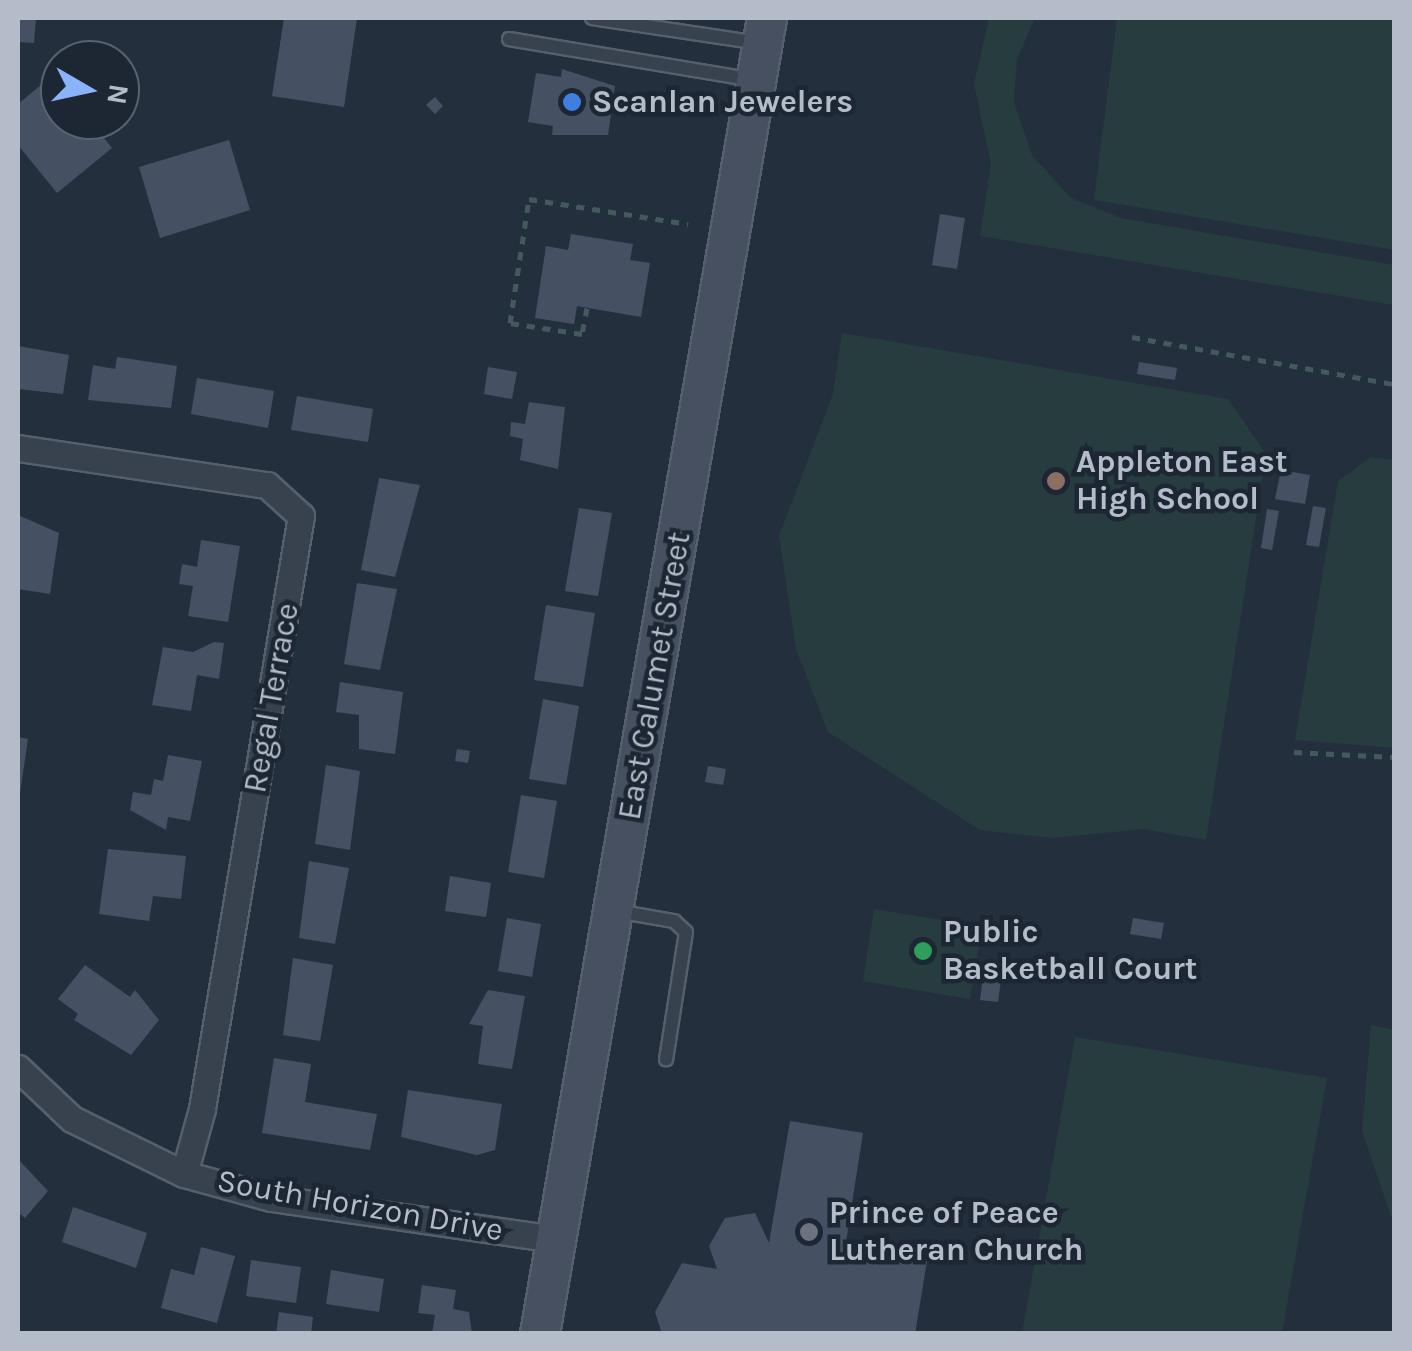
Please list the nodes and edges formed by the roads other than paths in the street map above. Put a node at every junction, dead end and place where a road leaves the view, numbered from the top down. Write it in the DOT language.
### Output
graph roads {
  1 [pos="592,18"];
  2 [pos="509,39"];
  3 [pos="762,47"];
  4 [pos="18,448"];
  5 [pos="614,911"];
  6 [pos="666,1058"];
  7 [pos="18,1068"];
  8 [pos="184,1174"];
  9 [pos="556,1239"];
  10 [pos="540,1334"];
  1 -- 3 [label="lane"];
  2 -- 3 [label="lane"];
  3 -- 5 [label="main road, East Calumet Street"];
  4 -- 8 [label="street, Regal Terrace"];
  5 -- 6 [label="lane"];
  5 -- 9 [label="main road, East Calumet Street"];
  7 -- 8 [label="street, South Horizon Drive"];
  8 -- 9 [label="street, South Horizon Drive"];
  9 -- 10 [label="main road, East Calumet Street"];
}
